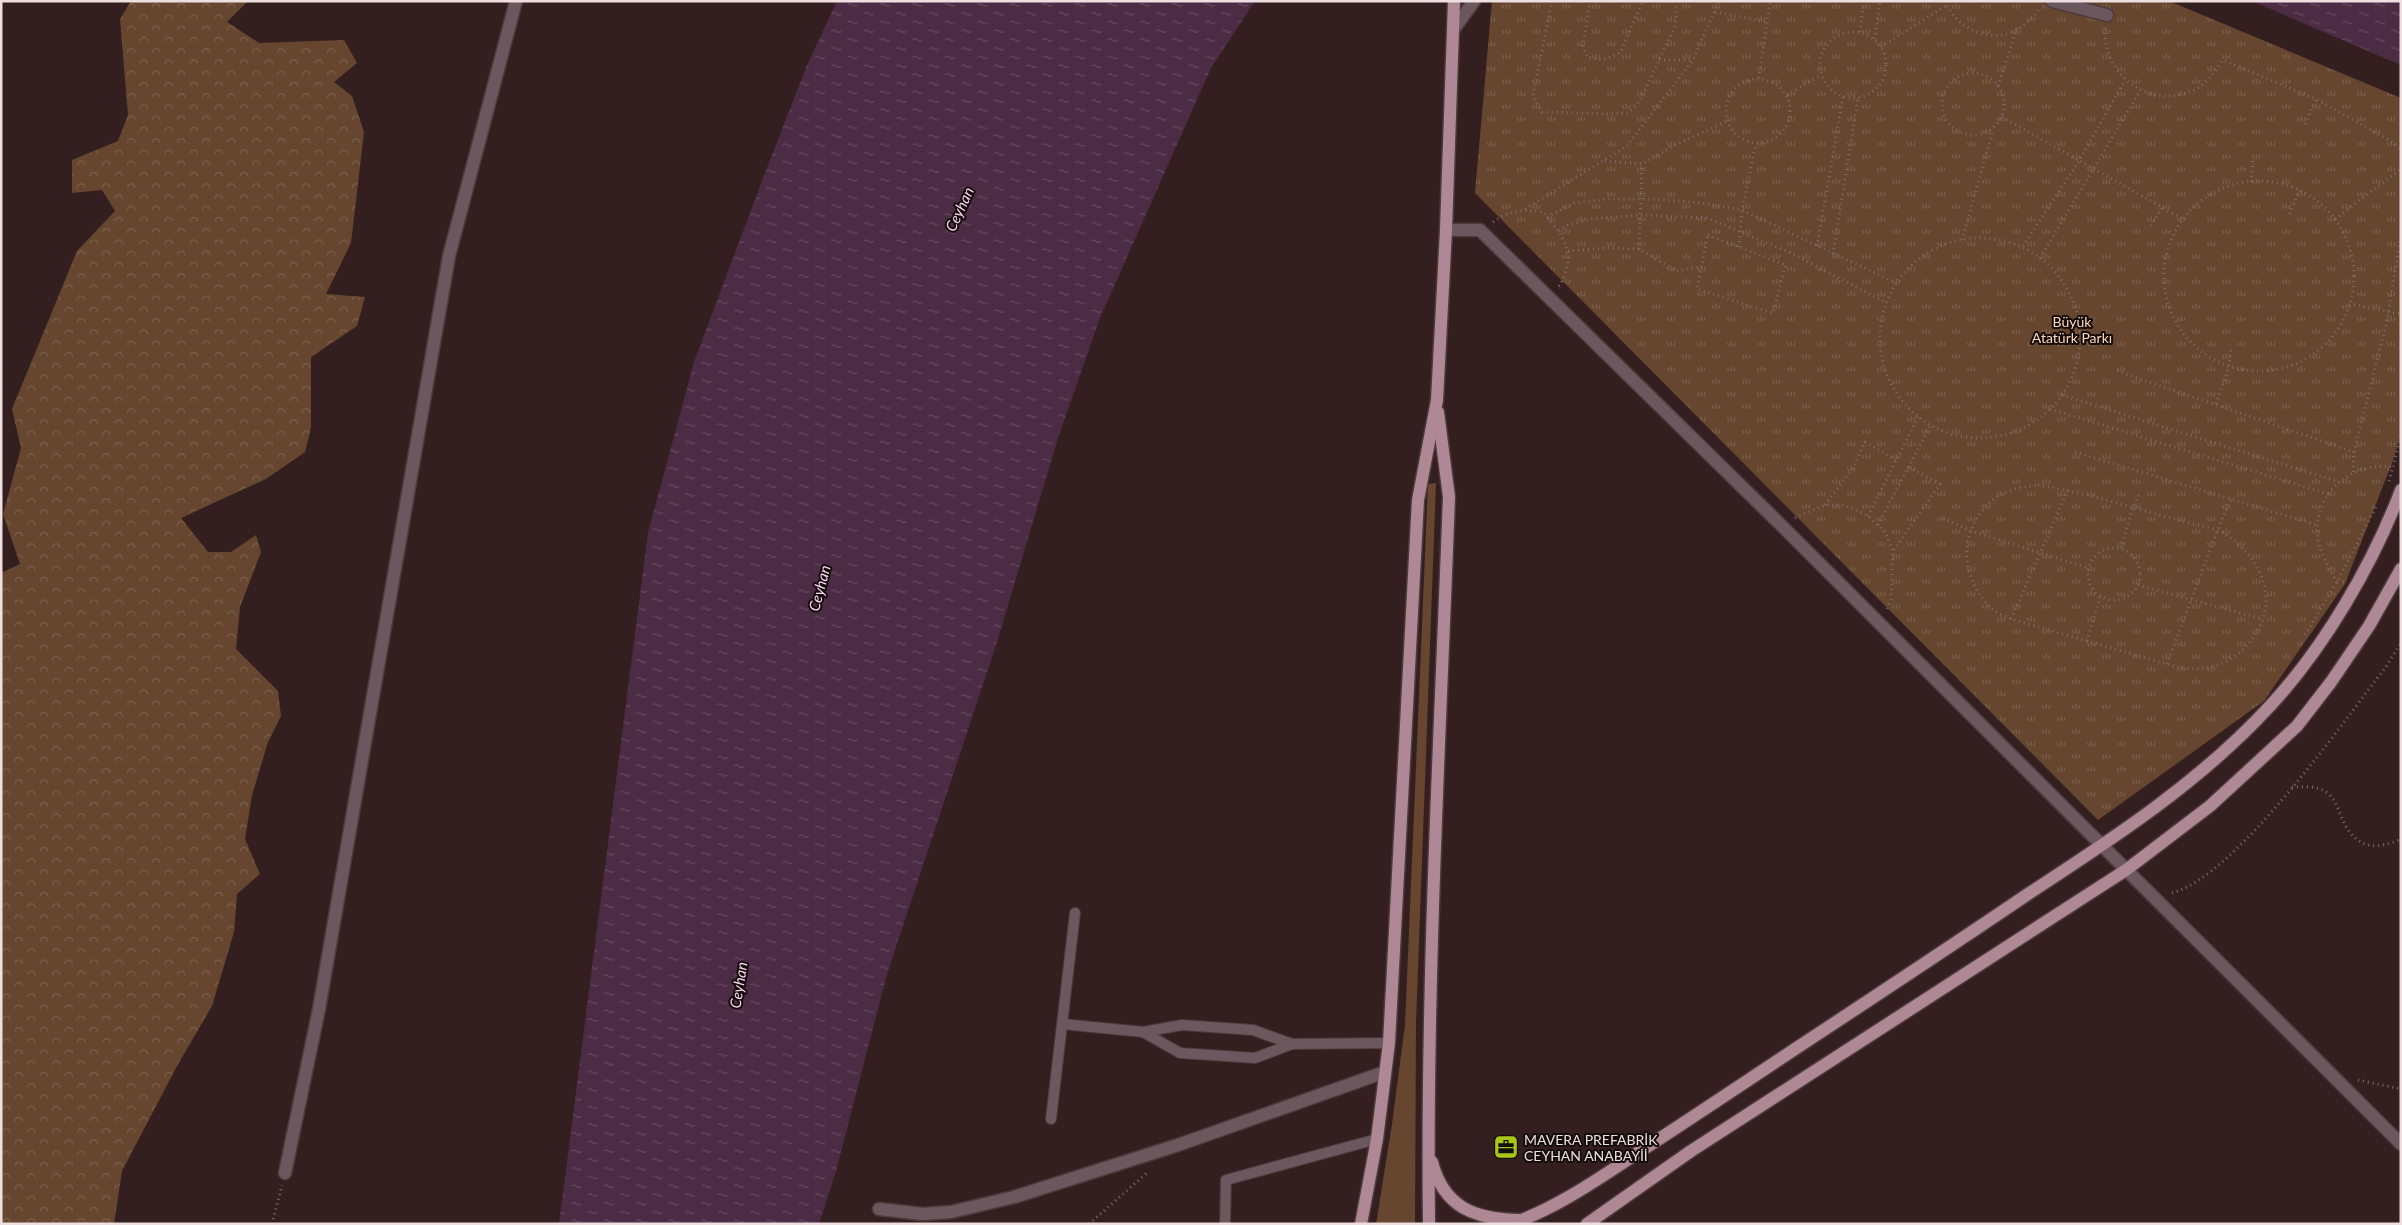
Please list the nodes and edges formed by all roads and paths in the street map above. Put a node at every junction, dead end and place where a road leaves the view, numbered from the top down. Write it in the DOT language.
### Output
graph roads {
  1 [pos="516,1"];
  2 [pos="1454,1"];
  3 [pos="1474,1"];
  4 [pos="1552,1"];
  5 [pos="1590,1"];
  6 [pos="1643,1"];
  7 [pos="1673,1"];
  8 [pos="1719,1"];
  9 [pos="1770,1"];
  10 [pos="1864,1"];
  11 [pos="1880,1"];
  12 [pos="2042,1"];
  13 [pos="2052,1"];
  14 [pos="1946,3"];
  15 [pos="1715,12"];
  16 [pos="2107,16"];
  17 [pos="1766,22"];
  18 [pos="2017,28"];
  19 [pos="1453,30"];
  20 [pos="1860,32"];
  21 [pos="1875,39"];
  22 [pos="1881,47"];
  23 [pos="1659,60"];
  24 [pos="1693,60"];
  25 [pos="1821,75"];
  26 [pos="1759,78"];
  27 [pos="2125,80"];
  28 [pos="1998,86"];
  29 [pos="2140,91"];
  30 [pos="1786,95"];
  31 [pos="1843,97"];
  32 [pos="1858,98"];
  33 [pos="2316,99"];
  34 [pos="2002,117"];
  35 [pos="1727,121"];
  36 [pos="2305,124"];
  37 [pos="1993,128"];
  38 [pos="1756,144"];
  39 [pos="2401,150"];
  40 [pos="1604,161"];
  41 [pos="2079,161"];
  42 [pos="2252,161"];
  43 [pos="1642,164"];
  44 [pos="2094,169"];
  45 [pos="2401,169"];
  46 [pos="2251,182"];
  47 [pos="2299,190"];
  48 [pos="1640,199"];
  49 [pos="2162,208"];
  50 [pos="1525,209"];
  51 [pos="1742,210"];
  52 [pos="2290,214"];
  53 [pos="1640,215"];
  54 [pos="1547,217"];
  55 [pos="2183,219"];
  56 [pos="2335,219"];
  57 [pos="2151,226"];
  58 [pos="1446,230"];
  59 [pos="1480,230"];
  60 [pos="1559,231"];
  61 [pos="1740,231"];
  62 [pos="2401,236"];
  63 [pos="1962,240"];
  64 [pos="1817,246"];
  65 [pos="2023,246"];
  66 [pos="1739,247"];
  67 [pos="1639,249"];
  68 [pos="1568,251"];
  69 [pos="1833,254"];
  70 [pos="2040,258"];
  71 [pos="1701,267"];
  72 [pos="1896,283"];
  73 [pos="1548,294"];
  74 [pos="1887,303"];
  75 [pos="2349,304"];
  76 [pos="2388,312"];
  77 [pos="2401,314"];
  78 [pos="2231,347"];
  79 [pos="2229,367"];
  80 [pos="2117,372"];
  81 [pos="2062,395"];
  82 [pos="1437,400"];
  83 [pos="2216,404"];
  84 [pos="2049,409"];
  85 [pos="1919,416"];
  86 [pos="1930,426"];
  87 [pos="2401,436"];
  88 [pos="2075,452"];
  89 [pos="2354,452"];
  90 [pos="1896,460"];
  91 [pos="1909,467"];
  92 [pos="2393,467"];
  93 [pos="2353,472"];
  94 [pos="2339,482"];
  95 [pos="2389,483"];
  96 [pos="2068,490"];
  97 [pos="2401,490"];
  98 [pos="2328,494"];
  99 [pos="2138,495"];
  100 [pos="2380,499"];
  101 [pos="2231,500"];
  102 [pos="1825,505"];
  103 [pos="2133,507"];
  104 [pos="1868,516"];
  105 [pos="1944,518"];
  106 [pos="1781,525"];
  107 [pos="1878,525"];
  108 [pos="2317,525"];
  109 [pos="1969,530"];
  110 [pos="2218,532"];
  111 [pos="2121,548"];
  112 [pos="1893,551"];
  113 [pos="2040,552"];
  114 [pos="2088,568"];
  115 [pos="2401,569"];
  116 [pos="2336,582"];
  117 [pos="2138,585"];
  118 [pos="2100,597"];
  119 [pos="2192,601"];
  120 [pos="2011,619"];
  121 [pos="2262,619"];
  122 [pos="1880,623"];
  123 [pos="2302,640"];
  124 [pos="2087,641"];
  125 [pos="2401,643"];
  126 [pos="2168,664"];
  127 [pos="2291,787"];
  128 [pos="2401,839"];
  129 [pos="2103,845"];
  130 [pos="2126,870"];
  131 [pos="2154,898"];
  132 [pos="1075,913"];
  133 [pos="1062,1024"];
  134 [pos="1143,1032"];
  135 [pos="1389,1043"];
  136 [pos="1292,1044"];
  137 [pos="1384,1072"];
  138 [pos="2357,1080"];
  139 [pos="2401,1089"];
  140 [pos="1051,1119"];
  141 [pos="1377,1138"];
  142 [pos="1427,1138"];
  143 [pos="2401,1144"];
  144 [pos="1151,1169"];
  145 [pos="285,1173"];
  146 [pos="879,1209"];
  147 [pos="1516,1222"];
  148 [pos="272,1224"];
  149 [pos="1088,1224"];
  150 [pos="1225,1224"];
  151 [pos="1361,1224"];
  152 [pos="1428,1224"];
  153 [pos="1586,1224"];
  1 -- 145 [label="street"];
  2 -- 19 [label="main road"];
  3 -- 19 [label="street"];
  4 -- 23 [label="path"];
  5 -- 6 [label="path"];
  7 -- 23 [label="path"];
  8 -- 15 [label="path"];
  9 -- 17 [label="path"];
  10 -- 20 [label="path"];
  11 -- 21 [label="path"];
  12 -- 18 [label="path"];
  13 -- 16 [label="street"];
  14 -- 18 [label="path"];
  14 -- 22 [label="path"];
  15 -- 17 [label="path"];
  15 -- 24 [label="path"];
  16 -- 27 [label="path"];
  17 -- 26 [label="path"];
  18 -- 28 [label="path"];
  19 -- 58 [label="main road"];
  20 -- 21 [label="path"];
  20 -- 25 [label="path"];
  21 -- 22 [label="path"];
  22 -- 32 [label="path"];
  23 -- 24 [label="path"];
  24 -- 40 [label="path"];
  25 -- 30 [label="path"];
  25 -- 31 [label="path"];
  26 -- 30 [label="path"];
  26 -- 35 [label="path"];
  27 -- 29 [label="path"];
  27 -- 41 [label="path"];
  28 -- 34 [label="path"];
  28 -- 37 [label="path"];
  29 -- 33 [label="path"];
  29 -- 44 [label="path"];
  30 -- 38 [label="path"];
  31 -- 32 [label="path"];
  31 -- 64 [label="path"];
  32 -- 69 [label="path"];
  33 -- 36 [label="path"];
  33 -- 39 [label="path"];
  34 -- 37 [label="path"];
  34 -- 41 [label="path"];
  35 -- 38 [label="path"];
  35 -- 43 [label="path"];
  37 -- 63 [label="path"];
  38 -- 51 [label="path"];
  40 -- 43 [label="path"];
  40 -- 50 [label="path"];
  41 -- 44 [label="path"];
  41 -- 65 [label="path"];
  42 -- 46 [label="path"];
  43 -- 48 [label="path"];
  44 -- 49 [label="path"];
  44 -- 70 [label="path"];
  45 -- 56 [label="path"];
  46 -- 47 [label="path"];
  46 -- 55 [label="path"];
  47 -- 52 [label="path"];
  47 -- 56 [label="path"];
  48 -- 51 [label="path"];
  48 -- 53 [label="path"];
  48 -- 54 [label="path"];
  49 -- 55 [label="path"];
  49 -- 57 [label="path"];
  50 -- 54 [label="path"];
  50 -- 59 [label="path"];
  51 -- 61 [label="path"];
  51 -- 64 [label="path"];
  53 -- 60 [label="path"];
  53 -- 61 [label="path"];
  53 -- 67 [label="path"];
  54 -- 60 [label="path"];
  55 -- 79 [label="path"];
  56 -- 75 [label="path"];
  58 -- 59 [label="street"];
  58 -- 82 [label="main road"];
  59 -- 73 [label="street"];
  60 -- 68 [label="path"];
  61 -- 66 [label="path"];
  61 -- 74 [label="path"];
  62 -- 76 [label="path"];
  63 -- 65 [label="path"];
  63 -- 72 [label="path"];
  64 -- 69 [label="path"];
  65 -- 70 [label="path"];
  66 -- 71 [label="path"];
  66 -- 71 [label="path"];
  67 -- 68 [label="path"];
  67 -- 71 [label="path"];
  68 -- 73 [label="path"];
  69 -- 72 [label="path"];
  70 -- 81 [label="path"];
  72 -- 74 [label="path"];
  73 -- 106 [label="street"];
  74 -- 85 [label="path"];
  75 -- 76 [label="path"];
  75 -- 79 [label="path"];
  76 -- 77 [label="path"];
  76 -- 89 [label="path"];
  78 -- 79 [label="path"];
  79 -- 83 [label="path"];
  80 -- 83 [label="path"];
  81 -- 84 [label="path"];
  81 -- 94 [label="path"];
  82 -- 135 [label="main road"];
  82 -- 142 [label="main road"];
  83 -- 89 [label="path"];
  84 -- 86 [label="path"];
  84 -- 98 [label="path"];
  85 -- 86 [label="path"];
  85 -- 90 [label="path"];
  86 -- 91 [label="path"];
  87 -- 92 [label="path"];
  88 -- 101 [label="path"];
  89 -- 93 [label="path"];
  90 -- 102 [label="path"];
  90 -- 104 [label="path"];
  91 -- 107 [label="path"];
  91 -- 112 [label="path"];
  92 -- 93 [label="path"];
  92 -- 95 [label="path"];
  93 -- 94 [label="path"];
  94 -- 98 [label="path"];
  96 -- 103 [label="path"];
  96 -- 109 [label="path"];
  96 -- 113 [label="path"];
  97 -- 129 [label="main road"];
  98 -- 108 [label="path"];
  99 -- 103 [label="path"];
  100 -- 116 [label="path"];
  101 -- 108 [label="path"];
  101 -- 110 [label="path"];
  102 -- 104 [label="path"];
  102 -- 106 [label="path"];
  103 -- 110 [label="path"];
  103 -- 111 [label="path"];
  104 -- 107 [label="path"];
  105 -- 109 [label="path"];
  106 -- 122 [label="street"];
  107 -- 112 [label="path"];
  108 -- 116 [label="path"];
  109 -- 113 [label="path"];
  109 -- 120 [label="path"];
  110 -- 119 [label="path"];
  110 -- 121 [label="path"];
  111 -- 114 [label="path"];
  111 -- 117 [label="path"];
  112 -- 122 [label="path"];
  113 -- 114 [label="path"];
  113 -- 120 [label="path"];
  114 -- 118 [label="path"];
  115 -- 130 [label="main road"];
  116 -- 123 [label="path"];
  117 -- 118 [label="path"];
  117 -- 119 [label="path"];
  118 -- 124 [label="path"];
  119 -- 121 [label="path"];
  119 -- 126 [label="path"];
  120 -- 124 [label="path"];
  121 -- 126 [label="path"];
  122 -- 129 [label="street"];
  124 -- 126 [label="path"];
  125 -- 127 [label="path"];
  127 -- 128 [label="path"];
  127 -- 131 [label="path"];
  129 -- 130 [label="street"];
  129 -- 147 [label="main road"];
  130 -- 131 [label="street"];
  130 -- 153 [label="main road"];
  131 -- 143 [label="street"];
  132 -- 133 [label="lane"];
  133 -- 134 [label="lane"];
  133 -- 140 [label="lane"];
  134 -- 136 [label="lane"];
  134 -- 136 [label="lane"];
  135 -- 136 [label="lane"];
  135 -- 137 [label="main road"];
  137 -- 141 [label="main road"];
  137 -- 146 [label="street"];
  138 -- 139 [label="path"];
  141 -- 150 [label="lane"];
  141 -- 151 [label="main road"];
  142 -- 147 [label="main road"];
  142 -- 152 [label="main road"];
  144 -- 149 [label="path"];
  145 -- 148 [label="path"];
}
